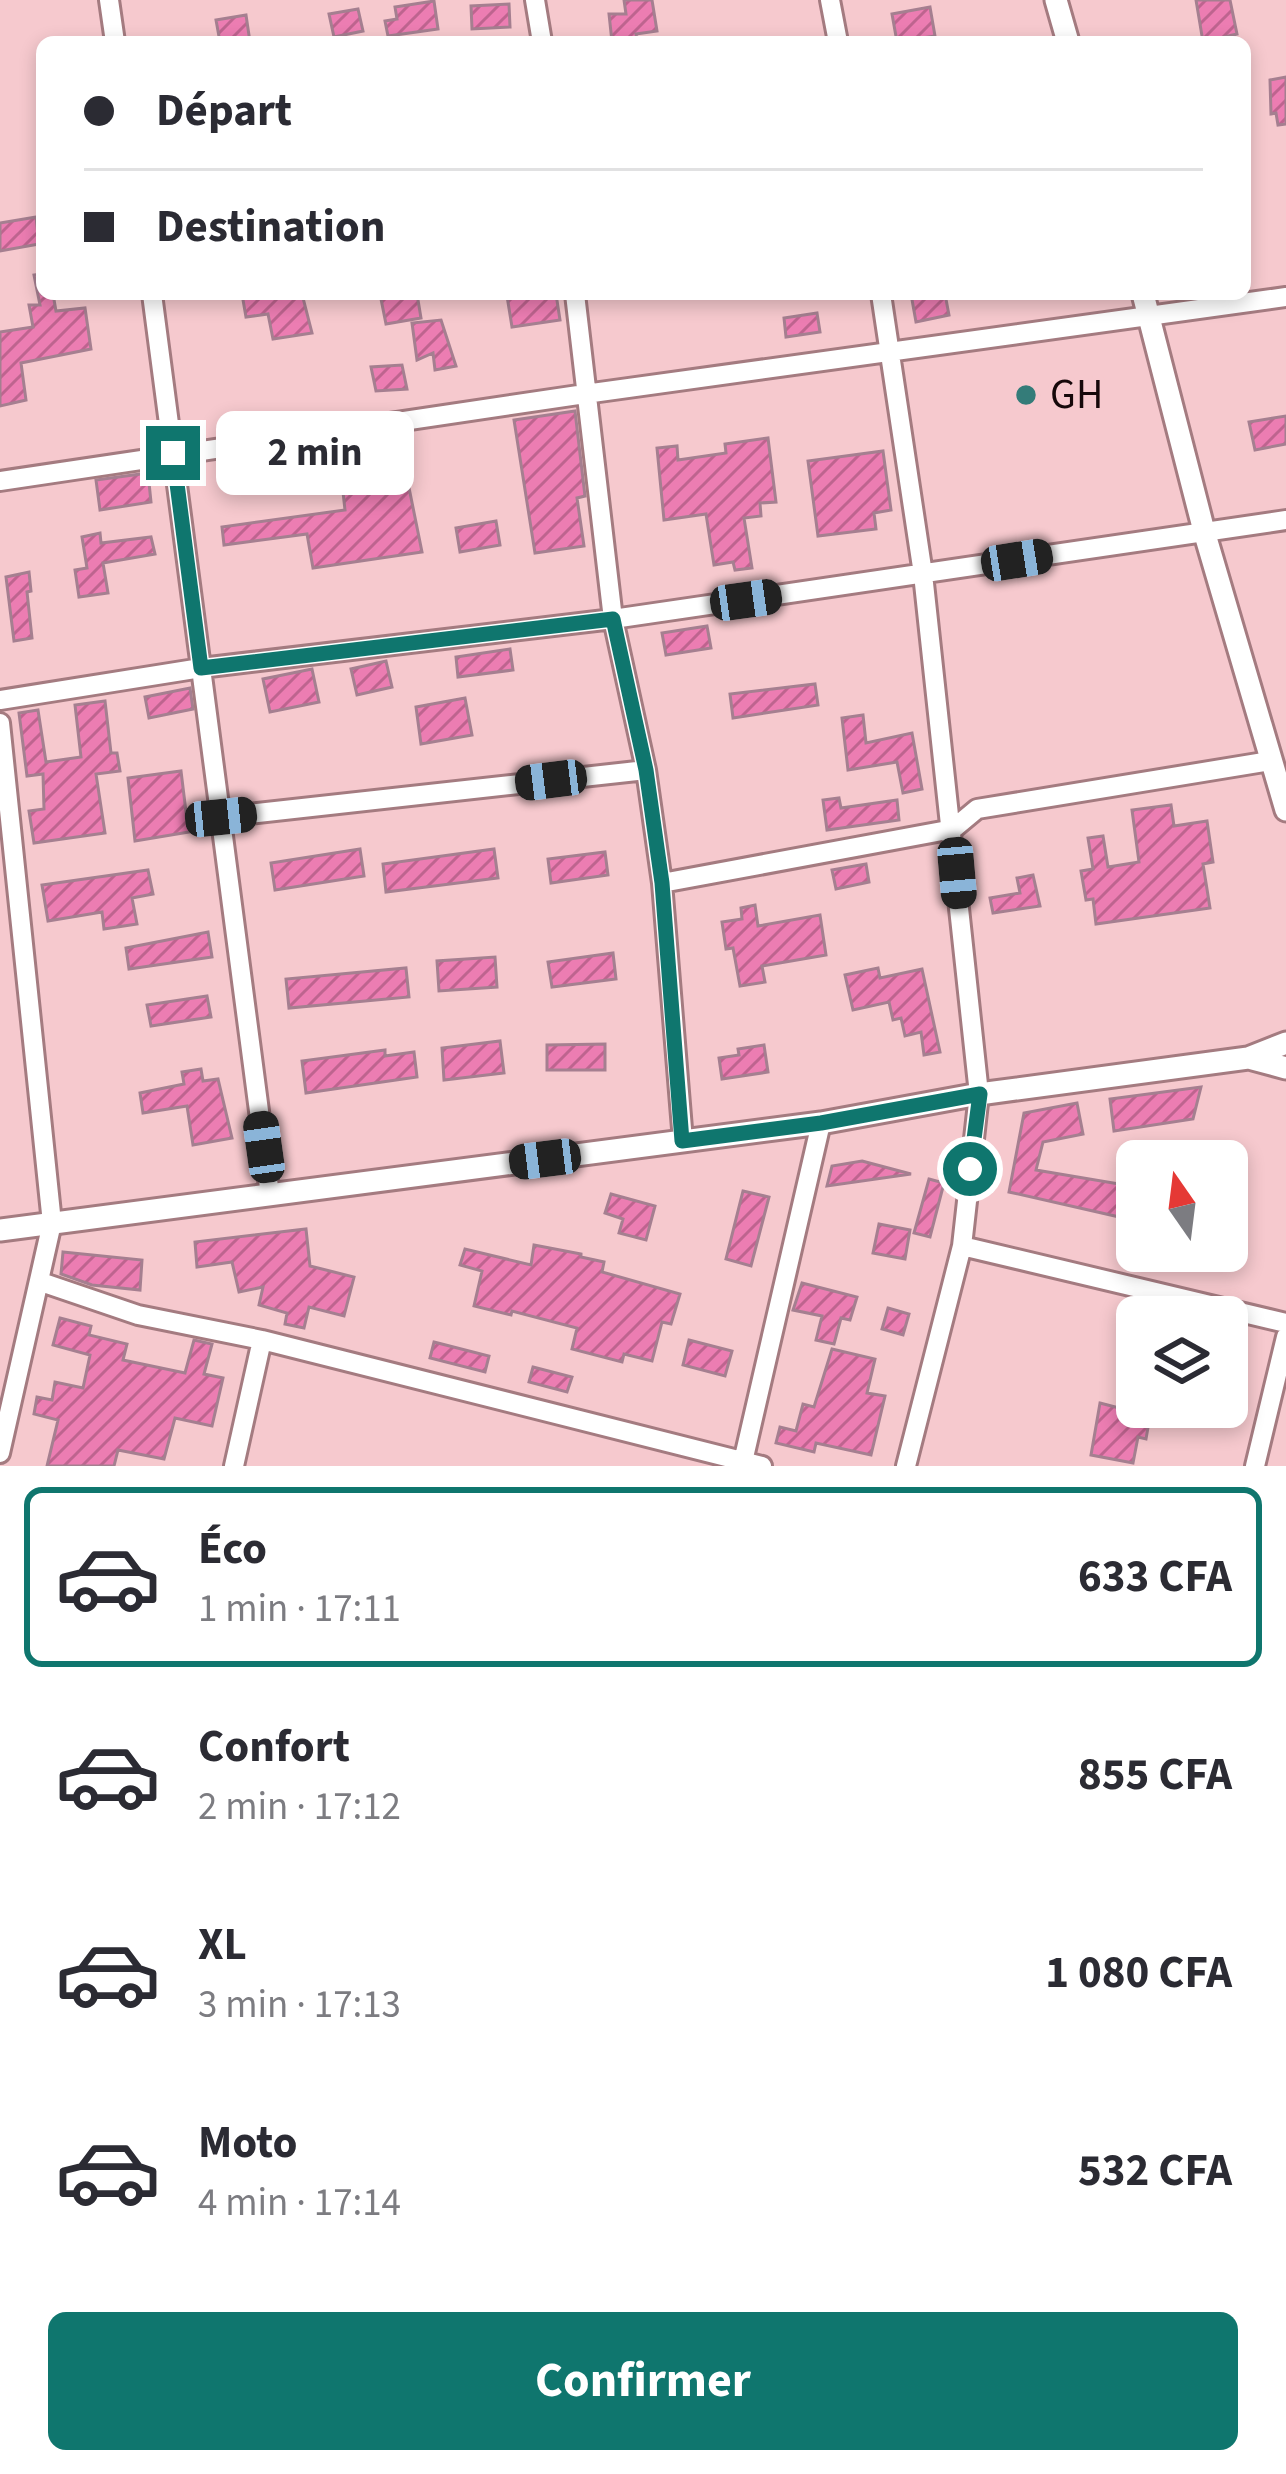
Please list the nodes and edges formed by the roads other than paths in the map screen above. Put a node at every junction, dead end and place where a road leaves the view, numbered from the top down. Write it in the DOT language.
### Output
graph roads {
  1 [pos="109,0"];
  2 [pos="535,0"];
  3 [pos="830,0"];
  4 [pos="1056,0"];
  5 [pos="114,36"];
  6 [pos="541,36"];
  7 [pos="837,36"];
  8 [pos="1066,36"];
  9 [pos="1286,298"];
  10 [pos="153,300"];
  11 [pos="576,300"];
  12 [pos="882,300"];
  13 [pos="1239,300"];
  14 [pos="1251,300"];
  15 [pos="1146,304"];
  16 [pos="892,354"];
  17 [pos="585,394"];
  18 [pos="173,453"];
  19 [pos="0,481"];
  20 [pos="1286,520"];
  21 [pos="1204,530"];
  22 [pos="923,574"];
  23 [pos="613,619"];
  24 [pos="201,668"];
  25 [pos="0,700"];
  26 [pos="0,723"];
  27 [pos="1270,761"];
  28 [pos="646,770"];
  29 [pos="1286,810"];
  30 [pos="221,817"];
  31 [pos="953,829"];
  32 [pos="662,883"];
  33 [pos="24,967"];
  34 [pos="0,970"];
  35 [pos="1286,1043"];
  36 [pos="1249,1058"];
  37 [pos="1286,1068"];
  38 [pos="980,1094"];
  39 [pos="821,1123"];
  40 [pos="682,1141"];
  41 [pos="270,1195"];
  42 [pos="52,1223"];
  43 [pos="0,1230"];
  44 [pos="962,1246"];
  45 [pos="41,1282"];
  46 [pos="1286,1323"];
  47 [pos="1286,1337"];
  48 [pos="262,1340"];
  49 [pos="0,1453"];
  50 [pos="749,1465"];
  51 [pos="234,1466"];
  52 [pos="906,1466"];
  53 [pos="1255,1466"];
  1 -- 5 [label="street"];
  2 -- 6 [label="street"];
  3 -- 7 [label="street"];
  4 -- 8 [label="street"];
  9 -- 14 [label="street"];
  10 -- 18 [label="street"];
  11 -- 17 [label="street"];
  12 -- 16 [label="street"];
  13 -- 15 [label="street"];
  15 -- 16 [label="street"];
  15 -- 21 [label="street"];
  16 -- 17 [label="street"];
  16 -- 22 [label="street"];
  17 -- 18 [label="street"];
  17 -- 23 [label="street"];
  18 -- 19 [label="street"];
  18 -- 24 [label="street"];
  20 -- 21 [label="street"];
  21 -- 22 [label="street"];
  21 -- 27 [label="street"];
  22 -- 23 [label="street"];
  22 -- 31 [label="street"];
  23 -- 24 [label="street"];
  23 -- 28 [label="street"];
  24 -- 25 [label="street"];
  24 -- 30 [label="street"];
  26 -- 33 [label="street"];
  27 -- 29 [label="street"];
  27 -- 31 [label="street"];
  28 -- 30 [label="street"];
  28 -- 32 [label="street"];
  30 -- 41 [label="street"];
  31 -- 32 [label="street"];
  31 -- 38 [label="street"];
  32 -- 40 [label="street"];
  33 -- 34 [label="street"];
  33 -- 42 [label="street"];
  35 -- 36 [label="street"];
  36 -- 37 [label="street"];
  36 -- 38 [label="street"];
  38 -- 39 [label="street"];
  38 -- 44 [label="street"];
  39 -- 40 [label="street"];
  39 -- 50 [label="street"];
  40 -- 41 [label="street"];
  41 -- 42 [label="street"];
  42 -- 43 [label="street"];
  42 -- 45 [label="street"];
  44 -- 46 [label="street"];
  44 -- 52 [label="street"];
  45 -- 48 [label="street"];
  45 -- 49 [label="street"];
  47 -- 53 [label="street"];
  48 -- 50 [label="street"];
  48 -- 51 [label="street"];
}
